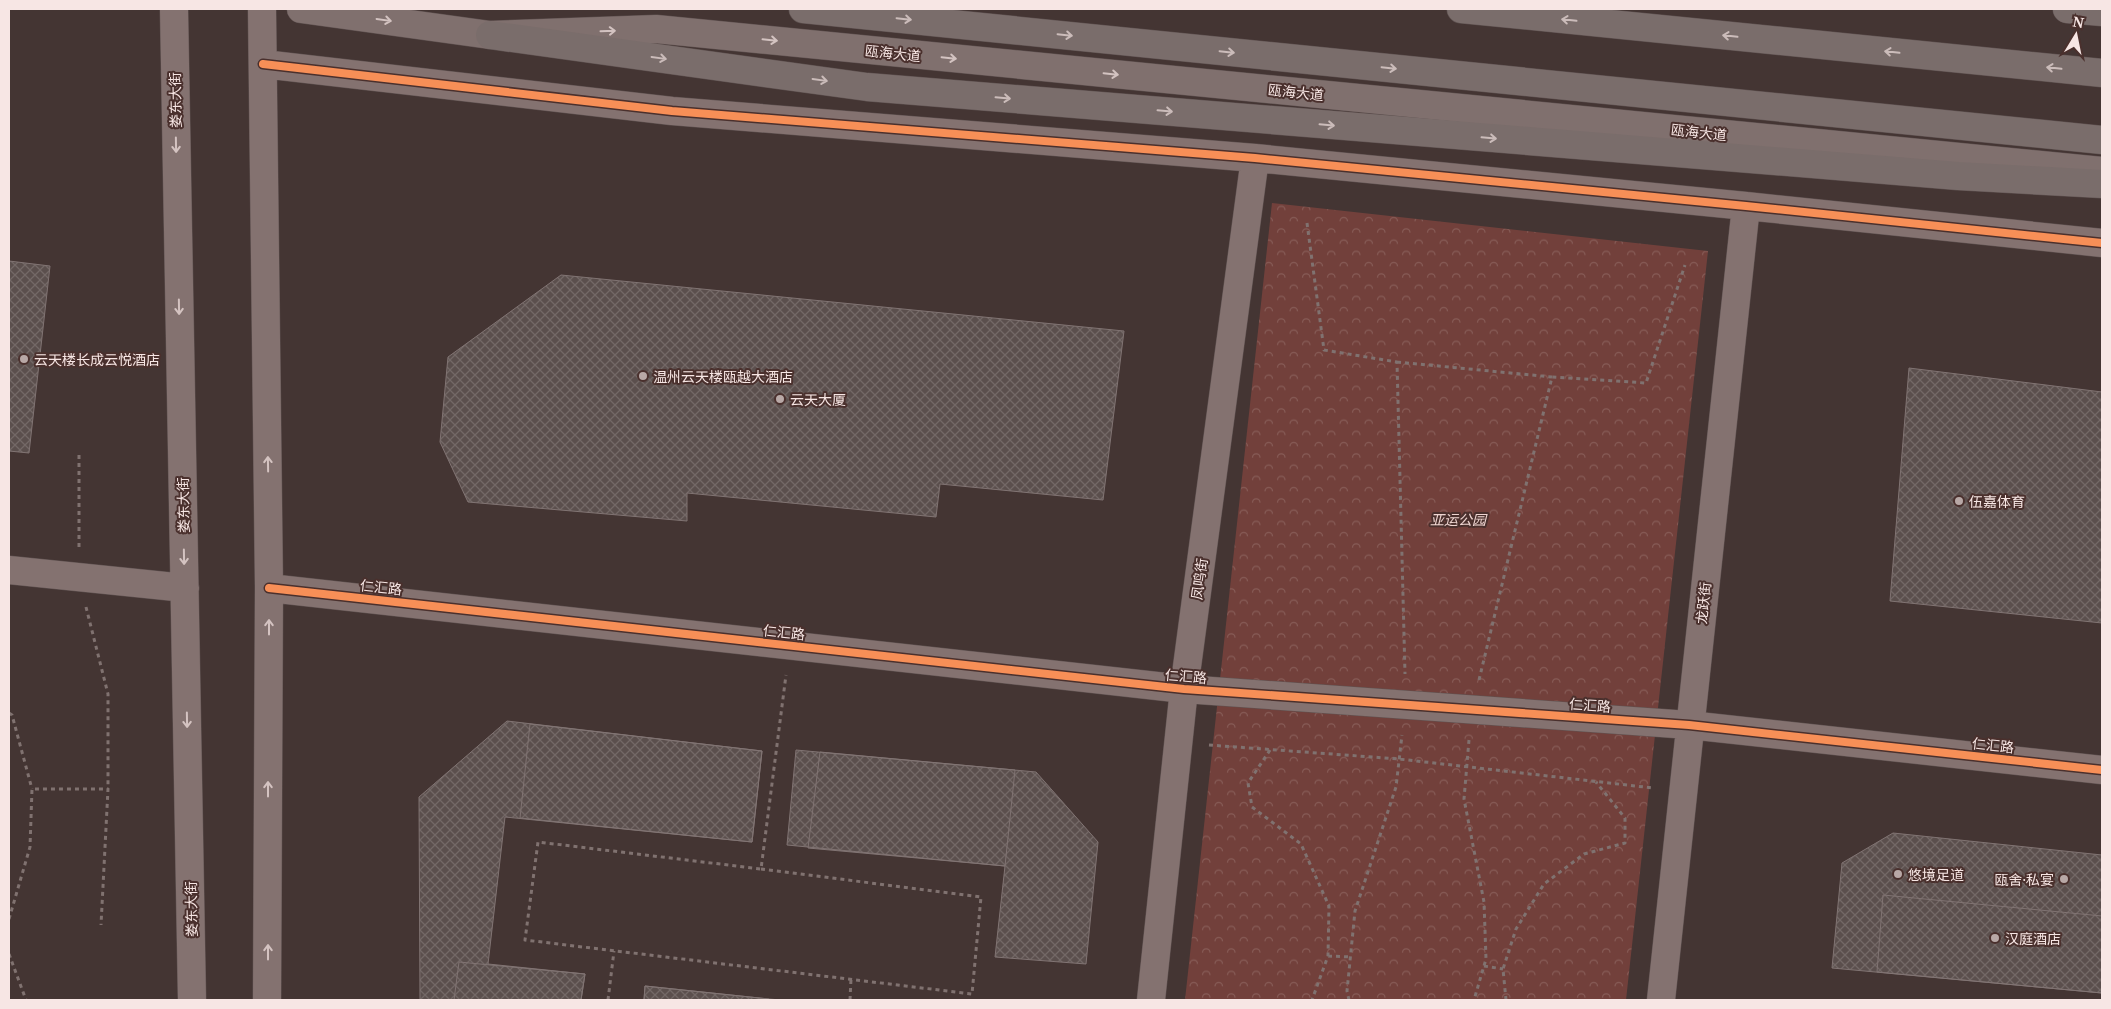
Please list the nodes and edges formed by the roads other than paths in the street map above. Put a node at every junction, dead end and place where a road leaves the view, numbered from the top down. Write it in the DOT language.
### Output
graph roads {
  1 [pos="174,9"];
  2 [pos="262,9"];
  3 [pos="301,9"];
  4 [pos="803,9"];
  5 [pos="1461,9"];
  6 [pos="2067,9"];
  7 [pos="2102,12"];
  8 [pos="490,35"];
  9 [pos="264,64"];
  10 [pos="2102,73"];
  11 [pos="2102,140"];
  12 [pos="1255,158"];
  13 [pos="2102,172"];
  14 [pos="2102,184"];
  15 [pos="1746,206"];
  16 [pos="2102,243"];
  17 [pos="9,570"];
  18 [pos="184,588"];
  19 [pos="270,588"];
  20 [pos="1184,689"];
  21 [pos="1689,725"];
  22 [pos="2102,770"];
  23 [pos="192,1000"];
  24 [pos="268,1000"];
  25 [pos="1151,1000"];
  26 [pos="1661,1000"];
  1 -- 18 [label="street, 娄东大街, one-way"];
  2 -- 9 [label="street"];
  3 -- 8 [label="main road, 瓯海大道, one-way"];
  4 -- 11 [label="highway, one-way"];
  10 -- 5 [label="highway, one-way"];
  6 -- 7 [label="highway"];
  8 -- 13 [label="main road, 瓯海大道, one-way"];
  8 -- 14 [label="highway, one-way"];
  9 -- 12 [label="street"];
  19 -- 9 [label="street, one-way"];
  12 -- 15 [label="street"];
  12 -- 20 [label="street, 凤鸣街"];
  15 -- 16 [label="street"];
  15 -- 21 [label="street, 龙跃街"];
  17 -- 18 [label="street"];
  18 -- 23 [label="street, 娄东大街, one-way"];
  19 -- 20 [label="street, 仁汇路"];
  24 -- 19 [label="street, one-way"];
  20 -- 21 [label="street, 仁汇路"];
  20 -- 25 [label="street, 凤鸣街"];
  21 -- 22 [label="street, 仁汇路"];
  21 -- 26 [label="street, 龙跃街"];
}
